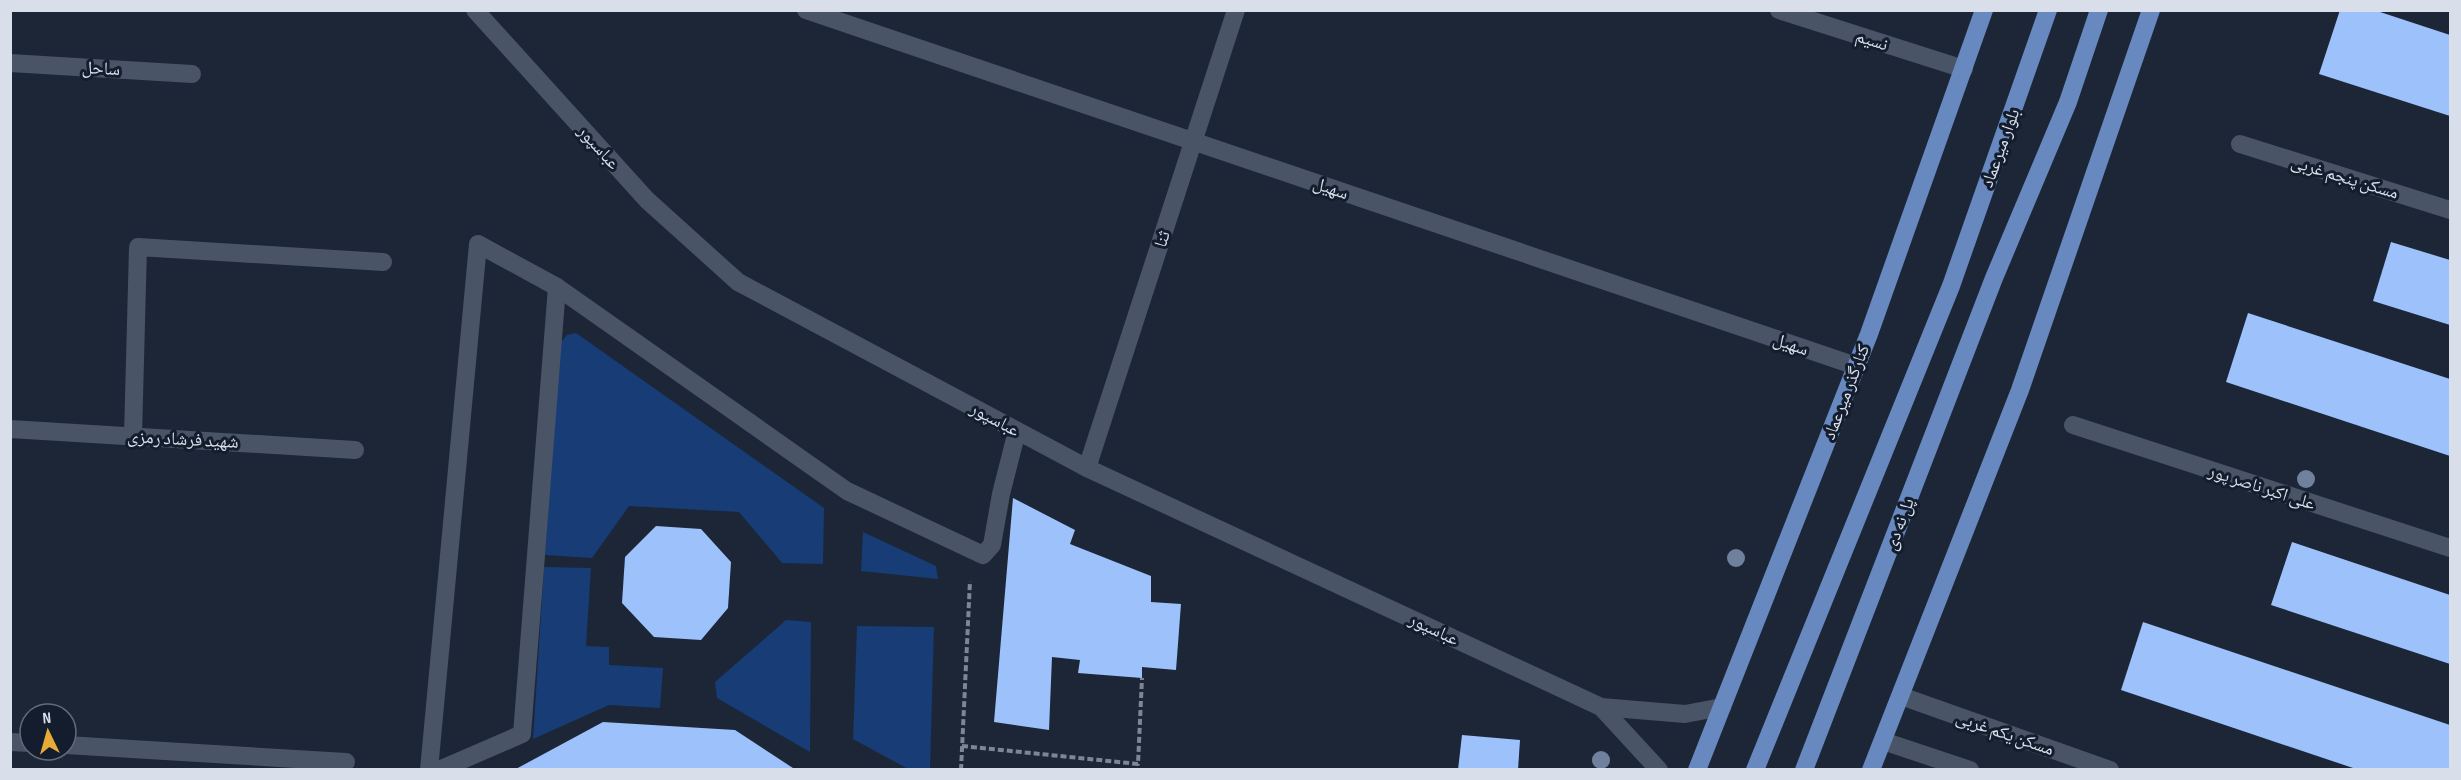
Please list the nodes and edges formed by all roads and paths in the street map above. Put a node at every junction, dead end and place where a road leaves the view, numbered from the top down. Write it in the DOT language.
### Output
graph roads {
  1 [pos="475,10"];
  2 [pos="806,10"];
  3 [pos="1236,10"];
  4 [pos="1779,10"];
  5 [pos="1984,10"];
  6 [pos="2048,10"];
  7 [pos="2098,10"];
  8 [pos="2151,10"];
  9 [pos="10,63"];
  10 [pos="1964,69"];
  11 [pos="192,74"];
  12 [pos="1194,142"];
  13 [pos="2240,144"];
  14 [pos="2451,210"];
  15 [pos="383,262"];
  16 [pos="557,287"];
  17 [pos="1856,366"];
  18 [pos="2073,425"];
  19 [pos="10,429"];
  20 [pos="1017,431"];
  21 [pos="133,436"];
  22 [pos="355,450"];
  23 [pos="1087,468"];
  24 [pos="2451,548"];
  25 [pos="971,549"];
  26 [pos="1142,678"];
  27 [pos="1901,696"];
  28 [pos="1600,706"];
  29 [pos="1722,707"];
  30 [pos="1883,741"];
  31 [pos="78,746"];
  32 [pos="962,746"];
  33 [pos="346,762"];
  34 [pos="2100,768"];
  35 [pos="429,770"];
  36 [pos="439,770"];
  37 [pos="961,770"];
  38 [pos="1659,770"];
  39 [pos="1697,770"];
  40 [pos="1755,770"];
  41 [pos="1804,770"];
  42 [pos="1871,770"];
  43 [pos="1970,770"];
  1 -- 20 [label="street, عباسپور"];
  2 -- 12 [label="street, سهیل"];
  3 -- 12 [label="street, ثنا"];
  4 -- 10 [label="street, نسیم"];
  5 -- 10 [label="main road, کنارگذر میرعماد"];
  6 -- 40 [label="main road, بلوار میرعماد"];
  7 -- 41 [label="main road, پل نه دی"];
  8 -- 27 [label="main road"];
  9 -- 11 [label="street, ساحل"];
  10 -- 17 [label="main road, کنارگذر میرعماد"];
  12 -- 17 [label="street, سهیل"];
  12 -- 23 [label="street, ثنا"];
  13 -- 14 [label="street, مسکن پنجم غربی"];
  15 -- 21 [label="street"];
  16 -- 25 [label="street"];
  16 -- 35 [label="street"];
  16 -- 36 [label="street"];
  17 -- 29 [label="main road, کنارگذر میرعماد"];
  18 -- 24 [label="street, علی اکبر ناصر پور"];
  19 -- 21 [label="street, شهید فرشاد رمزی"];
  20 -- 23 [label="street, عباسپور"];
  20 -- 25 [label="street"];
  21 -- 22 [label="street, شهید فرشاد رمزی"];
  23 -- 28 [label="street, عباسپور"];
  25 -- 32 [label="path"];
  26 -- 32 [label="path"];
  27 -- 30 [label="main road"];
  27 -- 34 [label="street, مسکن یکم غربی"];
  28 -- 29 [label="street"];
  28 -- 38 [label="street"];
  29 -- 39 [label="main road, کنارگذر میرعماد"];
  30 -- 42 [label="main road"];
  30 -- 43 [label="street"];
  31 -- 33 [label="street"];
  32 -- 37 [label="path"];
}
